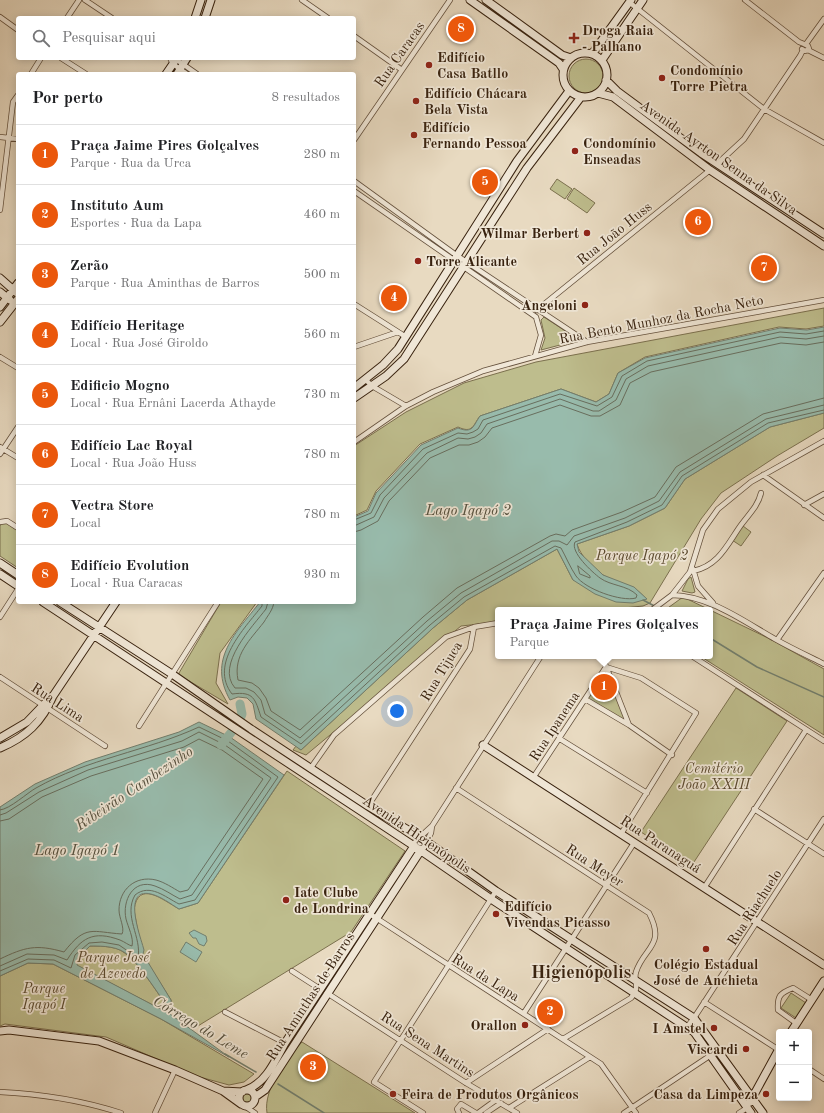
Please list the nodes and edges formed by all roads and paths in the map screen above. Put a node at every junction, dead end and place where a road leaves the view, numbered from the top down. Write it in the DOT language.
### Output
graph roads {
  1 [pos="79,0"];
  2 [pos="85,0"];
  3 [pos="201,0"];
  4 [pos="211,0"];
  5 [pos="302,0"];
  6 [pos="450,0"];
  7 [pos="470,0"];
  8 [pos="486,0"];
  9 [pos="643,0"];
  10 [pos="745,0"];
  11 [pos="630,1"];
  12 [pos="637,8"];
  13 [pos="196,15"];
  14 [pos="69,16"];
  15 [pos="109,16"];
  16 [pos="205,16"];
  17 [pos="325,16"];
  18 [pos="0,18"];
  19 [pos="824,19"];
  20 [pos="16,29"];
  21 [pos="356,37"];
  22 [pos="806,48"];
  23 [pos="592,54"];
  24 [pos="571,58"];
  25 [pos="824,58"];
  26 [pos="40,60"];
  27 [pos="64,60"];
  28 [pos="173,60"];
  29 [pos="602,60"];
  30 [pos="182,66"];
  31 [pos="563,69"];
  32 [pos="402,70"];
  33 [pos="32,72"];
  34 [pos="83,72"];
  35 [pos="167,72"];
  36 [pos="193,72"];
  37 [pos="606,80"];
  38 [pos="569,91"];
  39 [pos="598,93"];
  40 [pos="581,97"];
  41 [pos="16,98"];
  42 [pos="764,109"];
  43 [pos="0,137"];
  44 [pos="356,137"];
  45 [pos="9,138"];
  46 [pos="16,139"];
  47 [pos="824,143"];
  48 [pos="518,161"];
  49 [pos="717,164"];
  50 [pos="527,168"];
  51 [pos="710,170"];
  52 [pos="356,183"];
  53 [pos="356,192"];
  54 [pos="0,210"];
  55 [pos="824,234"];
  56 [pos="824,246"];
  57 [pos="455,258"];
  58 [pos="464,264"];
  59 [pos="0,278"];
  60 [pos="16,291"];
  61 [pos="0,292"];
  62 [pos="8,297"];
  63 [pos="824,300"];
  64 [pos="16,302"];
  65 [pos="356,305"];
  66 [pos="0,307"];
  67 [pos="537,310"];
  68 [pos="532,314"];
  69 [pos="0,322"];
  70 [pos="398,332"];
  71 [pos="406,337"];
  72 [pos="587,342"];
  73 [pos="356,346"];
  74 [pos="536,356"];
  75 [pos="0,357"];
  76 [pos="16,367"];
  77 [pos="366,380"];
  78 [pos="372,386"];
  79 [pos="356,387"];
  80 [pos="356,397"];
  81 [pos="406,406"];
  82 [pos="16,430"];
  83 [pos="356,441"];
  84 [pos="824,441"];
  85 [pos="2,448"];
  86 [pos="0,454"];
  87 [pos="16,457"];
  88 [pos="763,475"];
  89 [pos="761,493"];
  90 [pos="824,494"];
  91 [pos="804,505"];
  92 [pos="824,518"];
  93 [pos="0,522"];
  94 [pos="16,527"];
  95 [pos="694,561"];
  96 [pos="0,563"];
  97 [pos="693,571"];
  98 [pos="0,574"];
  99 [pos="16,574"];
  100 [pos="824,574"];
  101 [pos="16,585"];
  102 [pos="16,592"];
  103 [pos="672,595"];
  104 [pos="46,604"];
  105 [pos="63,604"];
  106 [pos="115,604"];
  107 [pos="217,604"];
  108 [pos="714,604"];
  109 [pos="656,607"];
  110 [pos="0,617"];
  111 [pos="495,623"];
  112 [pos="474,626"];
  113 [pos="99,628"];
  114 [pos="93,635"];
  115 [pos="777,640"];
  116 [pos="539,659"];
  117 [pos="603,659"];
  118 [pos="697,659"];
  119 [pos="824,664"];
  120 [pos="606,667"];
  121 [pos="172,674"];
  122 [pos="0,677"];
  123 [pos="166,683"];
  124 [pos="585,699"];
  125 [pos="45,707"];
  126 [pos="27,722"];
  127 [pos="629,725"];
  128 [pos="139,726"];
  129 [pos="33,727"];
  130 [pos="806,730"];
  131 [pos="0,738"];
  132 [pos="560,738"];
  133 [pos="824,741"];
  134 [pos="483,745"];
  135 [pos="104,746"];
  136 [pos="0,748"];
  137 [pos="672,755"];
  138 [pos="311,768"];
  139 [pos="306,776"];
  140 [pos="533,778"];
  141 [pos="456,788"];
  142 [pos="647,793"];
  143 [pos="368,806"];
  144 [pos="754,809"];
  145 [pos="824,818"];
  146 [pos="432,826"];
  147 [pos="621,834"];
  148 [pos="420,837"];
  149 [pos="427,841"];
  150 [pos="634,842"];
  151 [pos="809,844"];
  152 [pos="414,846"];
  153 [pos="421,851"];
  154 [pos="824,854"];
  155 [pos="607,885"];
  156 [pos="704,888"];
  157 [pos="496,891"];
  158 [pos="491,899"];
  159 [pos="370,914"];
  160 [pos="376,918"];
  161 [pos="757,922"];
  162 [pos="571,939"];
  163 [pos="566,948"];
  164 [pos="824,965"];
  165 [pos="447,966"];
  166 [pos="292,971"];
  167 [pos="824,981"];
  168 [pos="637,982"];
  169 [pos="320,989"];
  170 [pos="327,993"];
  171 [pos="636,993"];
  172 [pos="812,1000"];
  173 [pos="704,1002"];
  174 [pos="225,1012"];
  175 [pos="524,1013"];
  176 [pos="694,1018"];
  177 [pos="796,1024"];
  178 [pos="687,1027"];
  179 [pos="548,1029"];
  180 [pos="793,1029"];
  181 [pos="0,1031"];
  182 [pos="401,1039"];
  183 [pos="563,1039"];
  184 [pos="285,1043"];
  185 [pos="776,1048"];
  186 [pos="719,1051"];
  187 [pos="711,1055"];
  188 [pos="776,1055"];
  189 [pos="590,1057"];
  190 [pos="175,1070"];
  191 [pos="812,1071"];
  192 [pos="824,1079"];
  193 [pos="466,1083"];
  194 [pos="223,1091"];
  195 [pos="244,1091"];
  196 [pos="0,1092"];
  197 [pos="255,1097"];
  198 [pos="752,1098"];
  199 [pos="496,1100"];
  200 [pos="501,1103"];
  201 [pos="244,1105"];
  202 [pos="509,1108"];
  203 [pos="633,1108"];
  204 [pos="749,1110"];
  205 [pos="121,1113"];
  206 [pos="155,1113"];
  207 [pos="255,1113"];
  208 [pos="422,1113"];
  209 [pos="459,1113"];
  210 [pos="477,1113"];
  211 [pos="486,1113"];
  212 [pos="517,1113"];
  213 [pos="624,1113"];
  214 [pos="636,1113"];
  215 [pos="739,1113"];
  216 [pos="763,1113"];
  1 -- 14 [label="street"];
  2 -- 15 [label="street"];
  3 -- 13 [label="main road"];
  4 -- 16 [label="main road"];
  5 -- 17 [label="street"];
  6 -- 32 [label="street, Rua Caracas"];
  7 -- 31 [label="main road"];
  8 -- 24 [label="main road"];
  9 -- 12 [label="main road"];
  10 -- 22 [label="street"];
  11 -- 12 [label="street"];
  11 -- 23 [label="main road"];
  12 -- 29 [label="main road"];
  12 -- 42 [label="street"];
  18 -- 20 [label="street"];
  19 -- 22 [label="street"];
  21 -- 32 [label="street"];
  22 -- 25 [label="street"];
  22 -- 42 [label="street"];
  23 -- 24 [label="main road"];
  23 -- 29 [label="main road"];
  24 -- 31 [label="main road"];
  26 -- 33 [label="street"];
  27 -- 34 [label="street"];
  28 -- 35 [label="main road"];
  29 -- 37 [label="main road"];
  30 -- 36 [label="street"];
  31 -- 38 [label="main road"];
  32 -- 44 [label="street, Rua Caracas"];
  37 -- 39 [label="main road"];
  37 -- 49 [label="main road, Avenida Ayrton Senna da Silva"];
  38 -- 40 [label="main road"];
  38 -- 48 [label="main road"];
  39 -- 40 [label="main road"];
  39 -- 51 [label="main road, Avenida Ayrton Senna da Silva"];
  40 -- 50 [label="main road"];
  41 -- 45 [label="street"];
  42 -- 47 [label="street"];
  42 -- 49 [label="street"];
  43 -- 45 [label="street"];
  45 -- 46 [label="street"];
  45 -- 54 [label="street"];
  48 -- 50 [label="main road"];
  48 -- 57 [label="main road"];
  49 -- 55 [label="main road, Avenida Ayrton Senna da Silva"];
  50 -- 58 [label="main road"];
  51 -- 56 [label="main road, Avenida Ayrton Senna da Silva"];
  51 -- 67 [label="street, Rua João Huss"];
  52 -- 57 [label="street"];
  53 -- 57 [label="street"];
  57 -- 58 [label="street"];
  57 -- 71 [label="main road"];
  58 -- 67 [label="street"];
  58 -- 68 [label="street"];
  58 -- 78 [label="main road"];
  59 -- 60 [label="main road"];
  60 -- 62 [label="main road"];
  61 -- 62 [label="main road"];
  62 -- 64 [label="main road"];
  62 -- 66 [label="main road"];
  63 -- 72 [label="street, Rua Bento Munhoz da Rocha Neto"];
  64 -- 69 [label="main road"];
  65 -- 70 [label="street"];
  67 -- 68 [label="street, Rua João Huss"];
  67 -- 72 [label="street"];
  68 -- 74 [label="street"];
  70 -- 71 [label="street"];
  70 -- 73 [label="street"];
  71 -- 77 [label="main road"];
  72 -- 74 [label="street, Rua Bento Munhoz da Rocha Neto"];
  74 -- 81 [label="street, Rua Bento Munhoz da Rocha Neto"];
  75 -- 76 [label="street"];
  77 -- 78 [label="street"];
  77 -- 79 [label="main road"];
  78 -- 80 [label="main road"];
  78 -- 81 [label="street"];
  81 -- 83 [label="street, Rua Bento Munhoz da Rocha Neto"];
  82 -- 85 [label="street"];
  84 -- 88 [label="street"];
  85 -- 86 [label="street"];
  85 -- 87 [label="street"];
  88 -- 91 [label="street"];
  88 -- 95 [label="street"];
  89 -- 97 [label="street"];
  90 -- 91 [label="street"];
  91 -- 92 [label="street"];
  93 -- 94 [label="street"];
  95 -- 97 [label="street"];
  95 -- 103 [label="street"];
  96 -- 99 [label="main road"];
  97 -- 108 [label="street"];
  98 -- 101 [label="main road"];
  100 -- 115 [label="street"];
  102 -- 110 [label="street"];
  103 -- 108 [label="street"];
  103 -- 109 [label="street"];
  104 -- 114 [label="main road, Avenida Higienópolis"];
  105 -- 113 [label="main road, Avenida Higienópolis"];
  106 -- 113 [label="main road"];
  107 -- 121 [label="street"];
  108 -- 115 [label="street"];
  111 -- 112 [label="street"];
  112 -- 138 [label="street"];
  112 -- 143 [label="street, Rua Tijuca"];
  113 -- 114 [label="main road"];
  113 -- 121 [label="main road, Avenida Higienópolis"];
  114 -- 123 [label="main road, Avenida Higienópolis"];
  114 -- 125 [label="main road"];
  115 -- 119 [label="street"];
  116 -- 134 [label="street, Rua Aminthas de Barros"];
  117 -- 120 [label="street"];
  118 -- 130 [label="street"];
  120 -- 124 [label="street, Rua Ipanema"];
  120 -- 127 [label="street"];
  120 -- 137 [label="street"];
  121 -- 123 [label="street"];
  121 -- 138 [label="main road, Avenida Higienópolis"];
  122 -- 125 [label="street, Rua Lima"];
  123 -- 128 [label="street"];
  123 -- 139 [label="main road, Avenida Higienópolis"];
  124 -- 127 [label="street"];
  124 -- 132 [label="street, Rua Ipanema"];
  125 -- 126 [label="main road"];
  125 -- 129 [label="main road"];
  125 -- 135 [label="street, Rua Lima"];
  126 -- 129 [label="main road"];
  126 -- 131 [label="main road"];
  127 -- 137 [label="street"];
  129 -- 136 [label="main road"];
  130 -- 133 [label="street"];
  130 -- 144 [label="street"];
  132 -- 140 [label="street, Rua Ipanema"];
  132 -- 142 [label="street"];
  134 -- 140 [label="main road, Rua Paranaguá"];
  134 -- 141 [label="street, Rua Aminthas de Barros"];
  137 -- 142 [label="street"];
  138 -- 139 [label="street"];
  138 -- 143 [label="main road, Avenida Higienópolis"];
  139 -- 152 [label="main road, Avenida Higienópolis"];
  140 -- 147 [label="main road, Rua Paranaguá"];
  141 -- 146 [label="street, Rua Aminthas de Barros"];
  141 -- 155 [label="street, Rua Meyer"];
  142 -- 147 [label="street"];
  143 -- 148 [label="main road, Avenida Higienópolis"];
  144 -- 151 [label="street"];
  144 -- 156 [label="street"];
  145 -- 151 [label="street, Rua Riachuelo"];
  146 -- 148 [label="street, Rua Aminthas de Barros"];
  146 -- 149 [label="street, Rua Aminthas de Barros"];
  147 -- 150 [label="main road, Rua Paranaguá"];
  148 -- 149 [label="main road, Avenida Higienópolis"];
  148 -- 152 [label="main road, Rua Aminthas de Barros"];
  149 -- 153 [label="main road, Rua Aminthas de Barros"];
  149 -- 157 [label="main road, Avenida Higienópolis"];
  150 -- 155 [label="street"];
  150 -- 156 [label="main road, Rua Paranaguá"];
  151 -- 154 [label="street"];
  151 -- 161 [label="street, Rua Riachuelo"];
  152 -- 153 [label="main road, Avenida Higienópolis"];
  152 -- 159 [label="main road, Rua Aminthas de Barros"];
  153 -- 158 [label="main road, Avenida Higienópolis"];
  153 -- 160 [label="main road, Rua Aminthas de Barros"];
  155 -- 162 [label="street"];
  155 -- 168 [label="street, Rua Meyer"];
  156 -- 161 [label="main road, Rua Paranaguá"];
  157 -- 158 [label="street"];
  157 -- 162 [label="main road, Avenida Higienópolis"];
  158 -- 163 [label="main road, Avenida Higienópolis"];
  158 -- 165 [label="street"];
  159 -- 160 [label="street, Rua da Lapa"];
  159 -- 169 [label="main road, Rua Aminthas de Barros"];
  160 -- 165 [label="street, Rua da Lapa"];
  160 -- 170 [label="main road, Rua Aminthas de Barros"];
  161 -- 164 [label="main road, Rua Paranaguá"];
  161 -- 173 [label="street, Rua Riachuelo"];
  162 -- 163 [label="street"];
  162 -- 168 [label="main road, Avenida Higienópolis"];
  163 -- 171 [label="main road, Avenida Higienópolis"];
  163 -- 175 [label="street"];
  165 -- 175 [label="street, Rua da Lapa"];
  165 -- 182 [label="street"];
  166 -- 169 [label="street"];
  167 -- 172 [label="main road"];
  168 -- 171 [label="street, Rua Meyer"];
  168 -- 176 [label="main road, Avenida Higienópolis"];
  169 -- 184 [label="main road, Rua Aminthas de Barros"];
  170 -- 182 [label="street, Rua Sena Martins"];
  170 -- 197 [label="main road, Rua Aminthas de Barros"];
  171 -- 178 [label="main road, Avenida Higienópolis"];
  171 -- 183 [label="street"];
  172 -- 177 [label="main road"];
  172 -- 177 [label="street"];
  173 -- 176 [label="street, Rua Riachuelo"];
  173 -- 185 [label="street"];
  174 -- 184 [label="street"];
  175 -- 179 [label="street, Rua da Lapa"];
  176 -- 178 [label="street, Rua Riachuelo"];
  176 -- 186 [label="main road, Avenida Higienópolis"];
  177 -- 180 [label="main road"];
  178 -- 187 [label="main road, Avenida Higienópolis"];
  179 -- 183 [label="street, Rua da Lapa"];
  179 -- 193 [label="street"];
  181 -- 190 [label="main road"];
  182 -- 193 [label="street, Rua Sena Martins"];
  182 -- 208 [label="street"];
  183 -- 189 [label="street, Rua da Lapa"];
  184 -- 195 [label="main road, Rua Aminthas de Barros"];
  186 -- 187 [label="street"];
  186 -- 198 [label="main road, Avenida Higienópolis"];
  187 -- 203 [label="street"];
  187 -- 204 [label="main road, Avenida Higienópolis"];
  188 -- 198 [label="main road"];
  189 -- 202 [label="street"];
  189 -- 203 [label="street, Rua da Lapa"];
  190 -- 194 [label="main road"];
  190 -- 206 [label="street"];
  191 -- 192 [label="street"];
  193 -- 199 [label="street, Rua Sena Martins"];
  194 -- 195 [label="main road"];
  194 -- 201 [label="main road"];
  195 -- 197 [label="main road"];
  195 -- 201 [label="main road"];
  196 -- 205 [label="street"];
  197 -- 201 [label="main road"];
  198 -- 204 [label="main road"];
  198 -- 216 [label="main road, Avenida Higienópolis"];
  199 -- 200 [label="street, Rua Sena Martins"];
  199 -- 210 [label="street"];
  200 -- 202 [label="street, Rua Sena Martins"];
  200 -- 211 [label="street"];
  201 -- 207 [label="street"];
  202 -- 212 [label="street, Rua Sena Martins"];
  203 -- 213 [label="street"];
  203 -- 214 [label="street, Rua da Lapa"];
  204 -- 215 [label="street"];
  209 -- 210 [label="street"];
}
